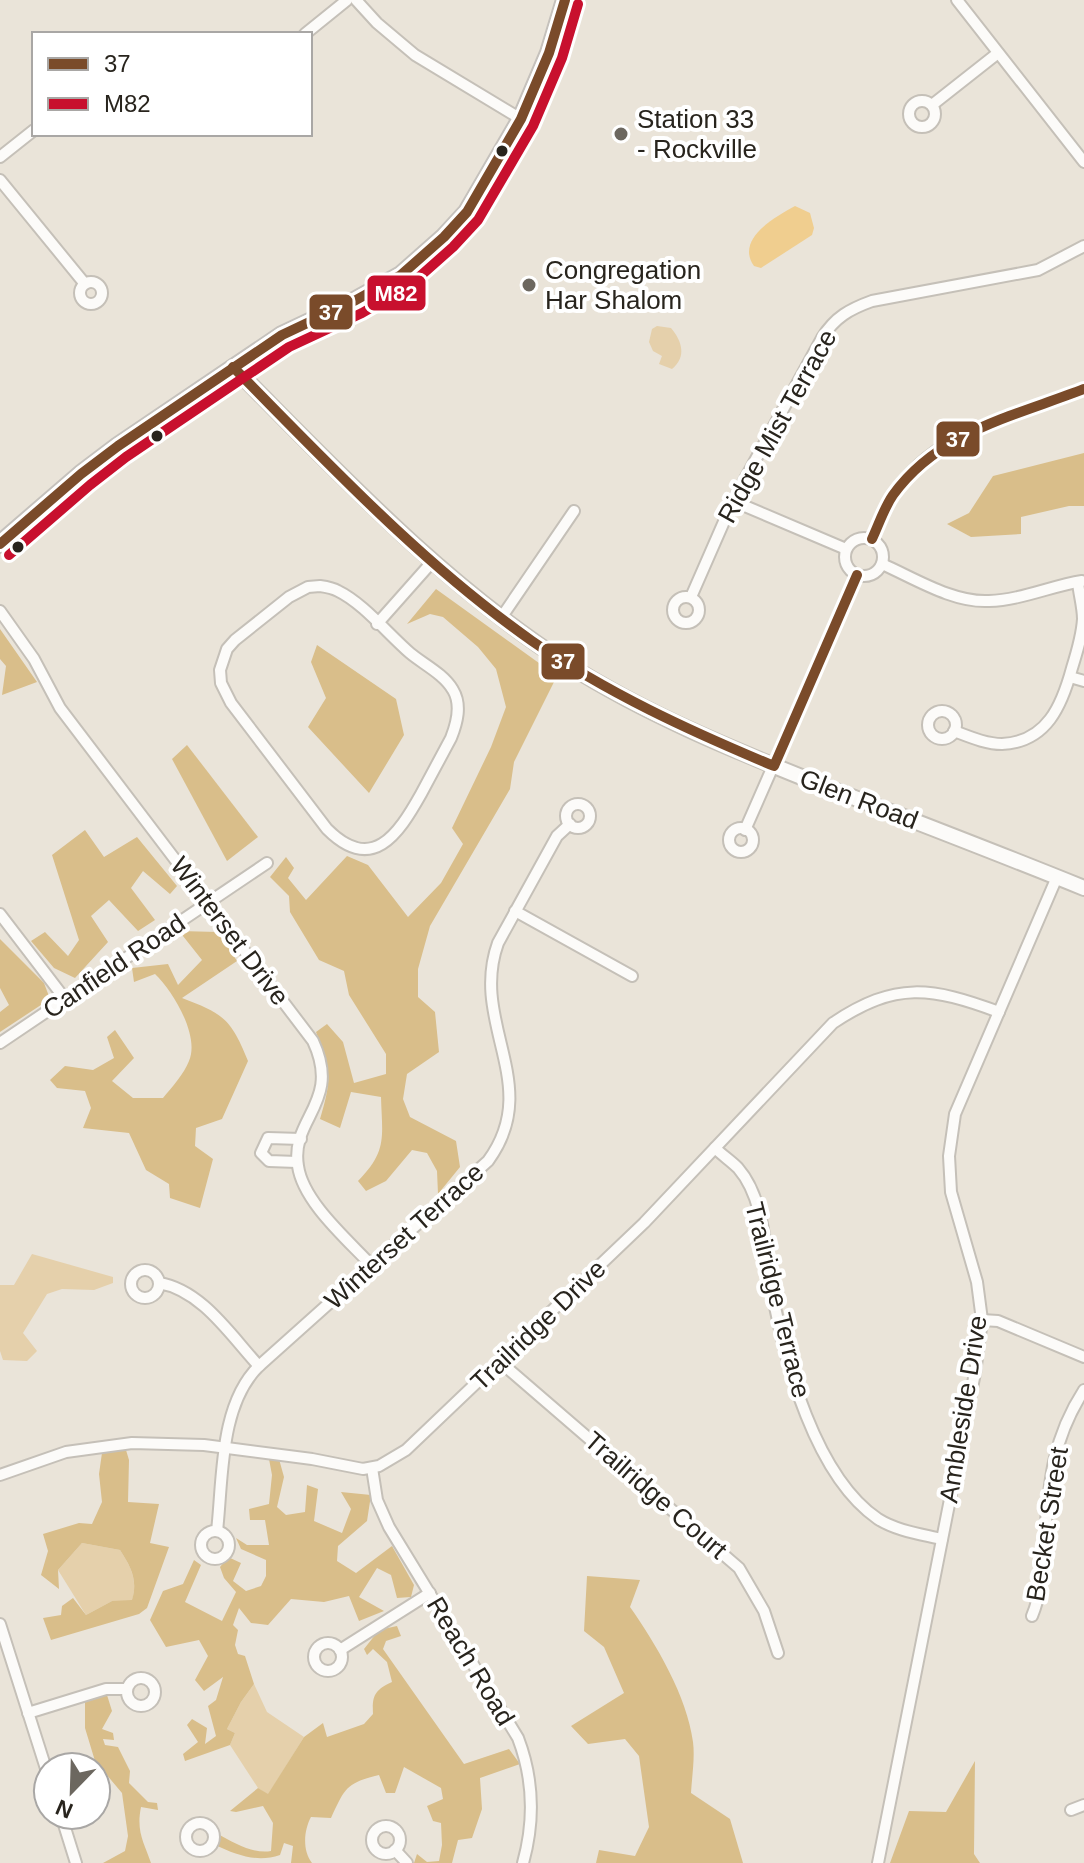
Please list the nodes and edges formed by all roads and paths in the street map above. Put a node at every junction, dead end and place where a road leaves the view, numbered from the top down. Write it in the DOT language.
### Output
graph roads {
  1 [pos="347,0"];
  2 [pos="356,0"];
  3 [pos="565,0"];
  4 [pos="957,0"];
  5 [pos="307,32"];
  6 [pos="998,53"];
  7 [pos="932,105"];
  8 [pos="521,119"];
  9 [pos="32,132"];
  10 [pos="0,157"];
  11 [pos="1084,162"];
  12 [pos="0,180"];
  13 [pos="1084,246"];
  14 [pos="85,284"];
  15 [pos="233,367"];
  16 [pos="1084,389"];
  17 [pos="733,501"];
  18 [pos="574,511"];
  19 [pos="872,539"];
  20 [pos="0,544"];
  21 [pos="846,549"];
  22 [pos="432,562"];
  23 [pos="882,564"];
  24 [pos="857,575"];
  25 [pos="1081,581"];
  26 [pos="691,597"];
  27 [pos="0,611"];
  28 [pos="501,618"];
  29 [pos="377,624"];
  30 [pos="1070,677"];
  31 [pos="1084,681"];
  32 [pos="954,731"];
  33 [pos="774,766"];
  34 [pos="570,824"];
  35 [pos="745,830"];
  36 [pos="267,863"];
  37 [pos="1057,877"];
  38 [pos="1084,888"];
  39 [pos="209,903"];
  40 [pos="515,911"];
  41 [pos="0,914"];
  42 [pos="632,976"];
  43 [pos="65,999"];
  44 [pos="999,1012"];
  45 [pos="0,1043"];
  46 [pos="301,1139"];
  47 [pos="715,1148"];
  48 [pos="297,1162"];
  49 [pos="372,1266"];
  50 [pos="159,1283"];
  51 [pos="982,1320"];
  52 [pos="1084,1357"];
  53 [pos="499,1361"];
  54 [pos="259,1366"];
  55 [pos="1084,1390"];
  56 [pos="226,1448"];
  57 [pos="372,1468"];
  58 [pos="0,1475"];
  59 [pos="217,1531"];
  60 [pos="942,1539"];
  61 [pos="430,1593"];
  62 [pos="1032,1616"];
  63 [pos="0,1624"];
  64 [pos="340,1650"];
  65 [pos="778,1653"];
  66 [pos="127,1689"];
  67 [pos="28,1713"];
  68 [pos="40,1751"];
  69 [pos="1084,1805"];
  70 [pos="1071,1810"];
  71 [pos="66,1831"];
  72 [pos="395,1850"];
  73 [pos="76,1863"];
  74 [pos="407,1863"];
  75 [pos="523,1863"];
  76 [pos="878,1863"];
  1 -- 5 [label="street"];
  2 -- 8 [label="street"];
  3 -- 8 [label="main road"];
  4 -- 6 [label="street"];
  6 -- 7 [label="street"];
  6 -- 11 [label="street"];
  8 -- 15 [label="main road"];
  9 -- 10 [label="street"];
  12 -- 14 [label="street"];
  13 -- 17 [label="street, Ridge Mist Terrace"];
  15 -- 20 [label="main road"];
  15 -- 22 [label="main road, Glen Road"];
  16 -- 19 [label="street"];
  17 -- 21 [label="street"];
  17 -- 26 [label="street, Ridge Mist Terrace"];
  18 -- 28 [label="street"];
  19 -- 21 [label="street"];
  19 -- 23 [label="street"];
  21 -- 24 [label="street"];
  22 -- 28 [label="main road, Glen Road"];
  22 -- 29 [label="street"];
  23 -- 24 [label="street"];
  23 -- 25 [label="street"];
  24 -- 33 [label="street"];
  25 -- 30 [label="street"];
  27 -- 39 [label="street, Winterset Drive"];
  28 -- 33 [label="main road, Glen Road"];
  29 -- 29 [label="street"];
  30 -- 31 [label="street"];
  30 -- 32 [label="street"];
  33 -- 35 [label="street"];
  33 -- 37 [label="main road, Glen Road"];
  34 -- 40 [label="street, Winterset Terrace"];
  36 -- 39 [label="street, Canfield Road"];
  37 -- 38 [label="main road, Glen Road"];
  37 -- 44 [label="street, Ambleside Drive"];
  39 -- 43 [label="street, Canfield Road"];
  39 -- 46 [label="street, Winterset Drive"];
  40 -- 42 [label="street"];
  40 -- 49 [label="street, Winterset Terrace"];
  41 -- 43 [label="street"];
  43 -- 45 [label="street, Canfield Road"];
  44 -- 47 [label="street, Trailridge Drive"];
  44 -- 51 [label="street, Ambleside Drive"];
  46 -- 48 [label="street, Winterset Drive"];
  46 -- 48 [label="street"];
  47 -- 53 [label="street, Trailridge Drive"];
  47 -- 60 [label="street, Trailridge Terrace"];
  48 -- 49 [label="street"];
  49 -- 54 [label="street, Winterset Terrace"];
  50 -- 54 [label="street"];
  51 -- 52 [label="street"];
  51 -- 60 [label="street, Ambleside Drive"];
  53 -- 57 [label="street, Trailridge Drive"];
  53 -- 65 [label="street, Trailridge Court"];
  54 -- 56 [label="street, Winterset Terrace"];
  55 -- 62 [label="street, Becket Street"];
  56 -- 57 [label="street"];
  56 -- 58 [label="street"];
  56 -- 59 [label="street, Winterset Terrace"];
  57 -- 61 [label="street, Reach Road"];
  60 -- 76 [label="street, Ambleside Drive"];
  61 -- 64 [label="street"];
  61 -- 75 [label="street, Reach Road"];
  63 -- 67 [label="street"];
  66 -- 67 [label="street"];
  67 -- 68 [label="street"];
  69 -- 70 [label="street"];
  71 -- 73 [label="street"];
  72 -- 74 [label="street"];
}
